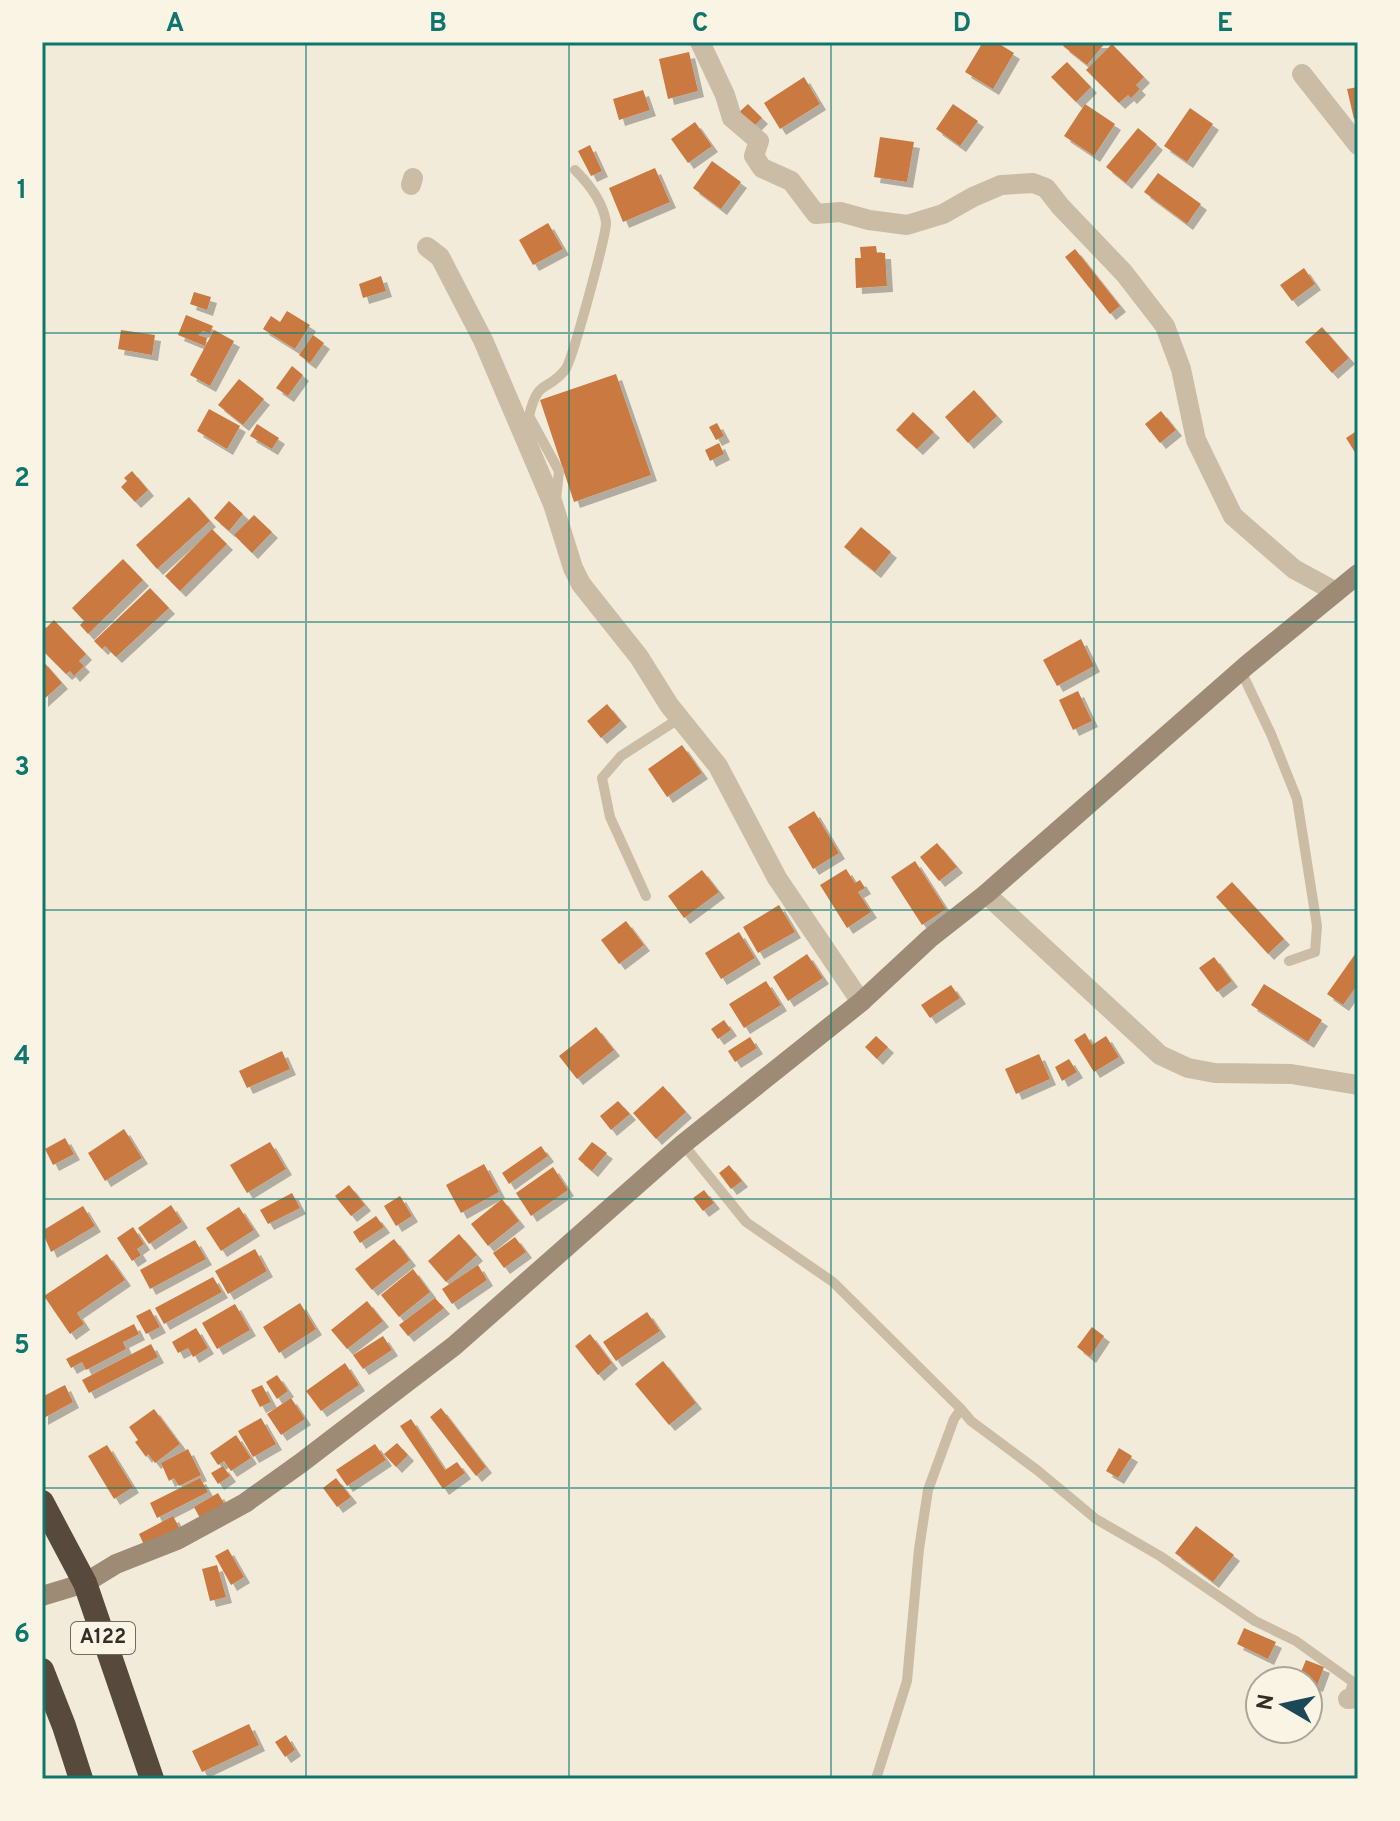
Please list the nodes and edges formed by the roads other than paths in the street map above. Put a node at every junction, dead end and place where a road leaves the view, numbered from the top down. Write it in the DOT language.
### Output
graph roads {
  1 [pos="700,42"];
  2 [pos="1302,74"];
  3 [pos="1358,145"];
  4 [pos="575,170"];
  5 [pos="427,247"];
  6 [pos="555,514"];
  7 [pos="1358,574"];
  8 [pos="1336,592"];
  9 [pos="1241,671"];
  10 [pos="680,718"];
  11 [pos="986,894"];
  12 [pos="646,896"];
  13 [pos="1289,961"];
  14 [pos="861,1002"];
  15 [pos="1358,1085"];
  16 [pos="683,1144"];
  17 [pos="961,1409"];
  18 [pos="42,1502"];
  19 [pos="85,1583"];
  20 [pos="42,1596"];
  21 [pos="42,1670"];
  22 [pos="1353,1698"];
  23 [pos="81,1779"];
  24 [pos="152,1779"];
  25 [pos="876,1779"];
  1 -- 8 [label="street"];
  2 -- 3 [label="street"];
  4 -- 6 [label="lane"];
  5 -- 6 [label="street"];
  6 -- 10 [label="street"];
  7 -- 8 [label="main road"];
  8 -- 9 [label="main road"];
  9 -- 11 [label="main road"];
  9 -- 13 [label="lane"];
  10 -- 12 [label="lane"];
  10 -- 14 [label="street"];
  11 -- 14 [label="main road"];
  11 -- 15 [label="street"];
  14 -- 16 [label="main road"];
  16 -- 17 [label="lane"];
  16 -- 19 [label="main road"];
  17 -- 22 [label="lane"];
  17 -- 25 [label="lane"];
  18 -- 19 [label="highway, A122"];
  19 -- 20 [label="main road"];
  19 -- 24 [label="highway, A122"];
  21 -- 23 [label="highway"];
}
